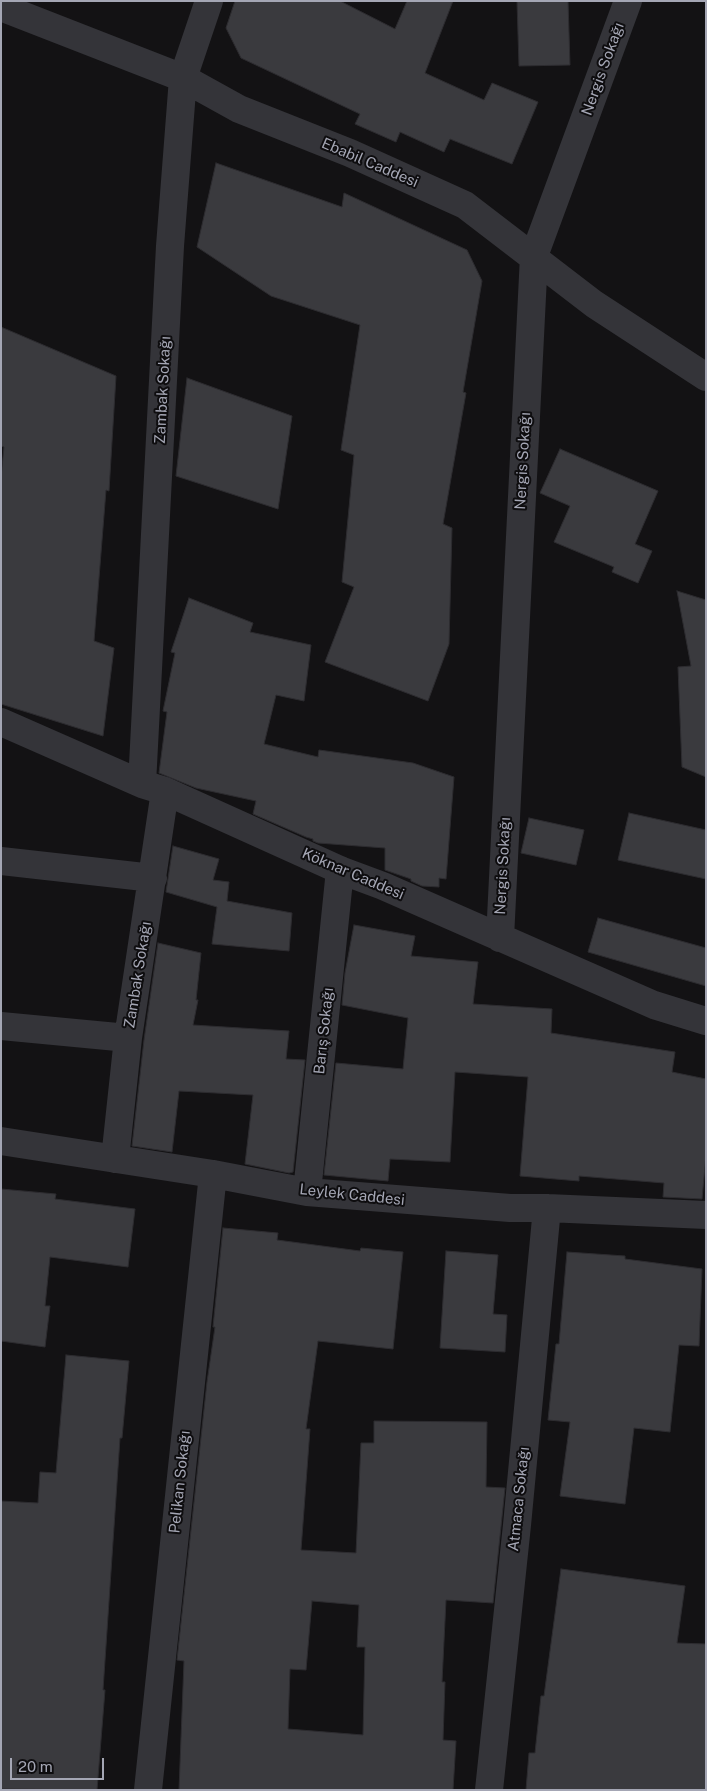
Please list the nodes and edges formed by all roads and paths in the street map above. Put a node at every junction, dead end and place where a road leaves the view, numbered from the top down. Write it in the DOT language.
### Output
graph roads {
  1 [pos="209,1"];
  2 [pos="628,1"];
  3 [pos="1,7"];
  4 [pos="183,78"];
  5 [pos="534,256"];
  6 [pos="706,376"];
  7 [pos="1,722"];
  8 [pos="154,788"];
  9 [pos="1,861"];
  10 [pos="340,870"];
  11 [pos="153,878"];
  12 [pos="500,938"];
  13 [pos="706,1021"];
  14 [pos="1,1026"];
  15 [pos="128,1038"];
  16 [pos="1,1141"];
  17 [pos="115,1159"];
  18 [pos="213,1174"];
  19 [pos="307,1192"];
  20 [pos="547,1208"];
  21 [pos="706,1216"];
  22 [pos="148,1790"];
  23 [pos="489,1790"];
  1 -- 4 [label="street, Zambak Sokağı"];
  2 -- 5 [label="street, Nergis Sokağı"];
  3 -- 4 [label="street, Ebabil Caddesi"];
  4 -- 5 [label="street, Ebabil Caddesi"];
  4 -- 8 [label="street, Zambak Sokağı"];
  5 -- 6 [label="street, Ebabil Caddesi"];
  5 -- 12 [label="street, Nergis Sokağı"];
  7 -- 8 [label="street, Köknar Caddesi"];
  8 -- 10 [label="street, Köknar Caddesi"];
  8 -- 11 [label="street, Zambak Sokağı"];
  9 -- 11 [label="street"];
  10 -- 12 [label="street, Köknar Caddesi"];
  10 -- 19 [label="street, Barış Sokağı"];
  11 -- 15 [label="street, Zambak Sokağı"];
  12 -- 13 [label="street, Köknar Caddesi"];
  14 -- 15 [label="street"];
  15 -- 17 [label="street, Zambak Sokağı"];
  16 -- 17 [label="street, Leylek Caddesi"];
  17 -- 18 [label="street, Leylek Caddesi"];
  18 -- 19 [label="street, Leylek Caddesi"];
  18 -- 22 [label="street, Pelikan Sokağı"];
  19 -- 20 [label="street, Leylek Caddesi"];
  20 -- 21 [label="street, Leylek Caddesi"];
  20 -- 23 [label="street, Atmaca Sokağı"];
}
